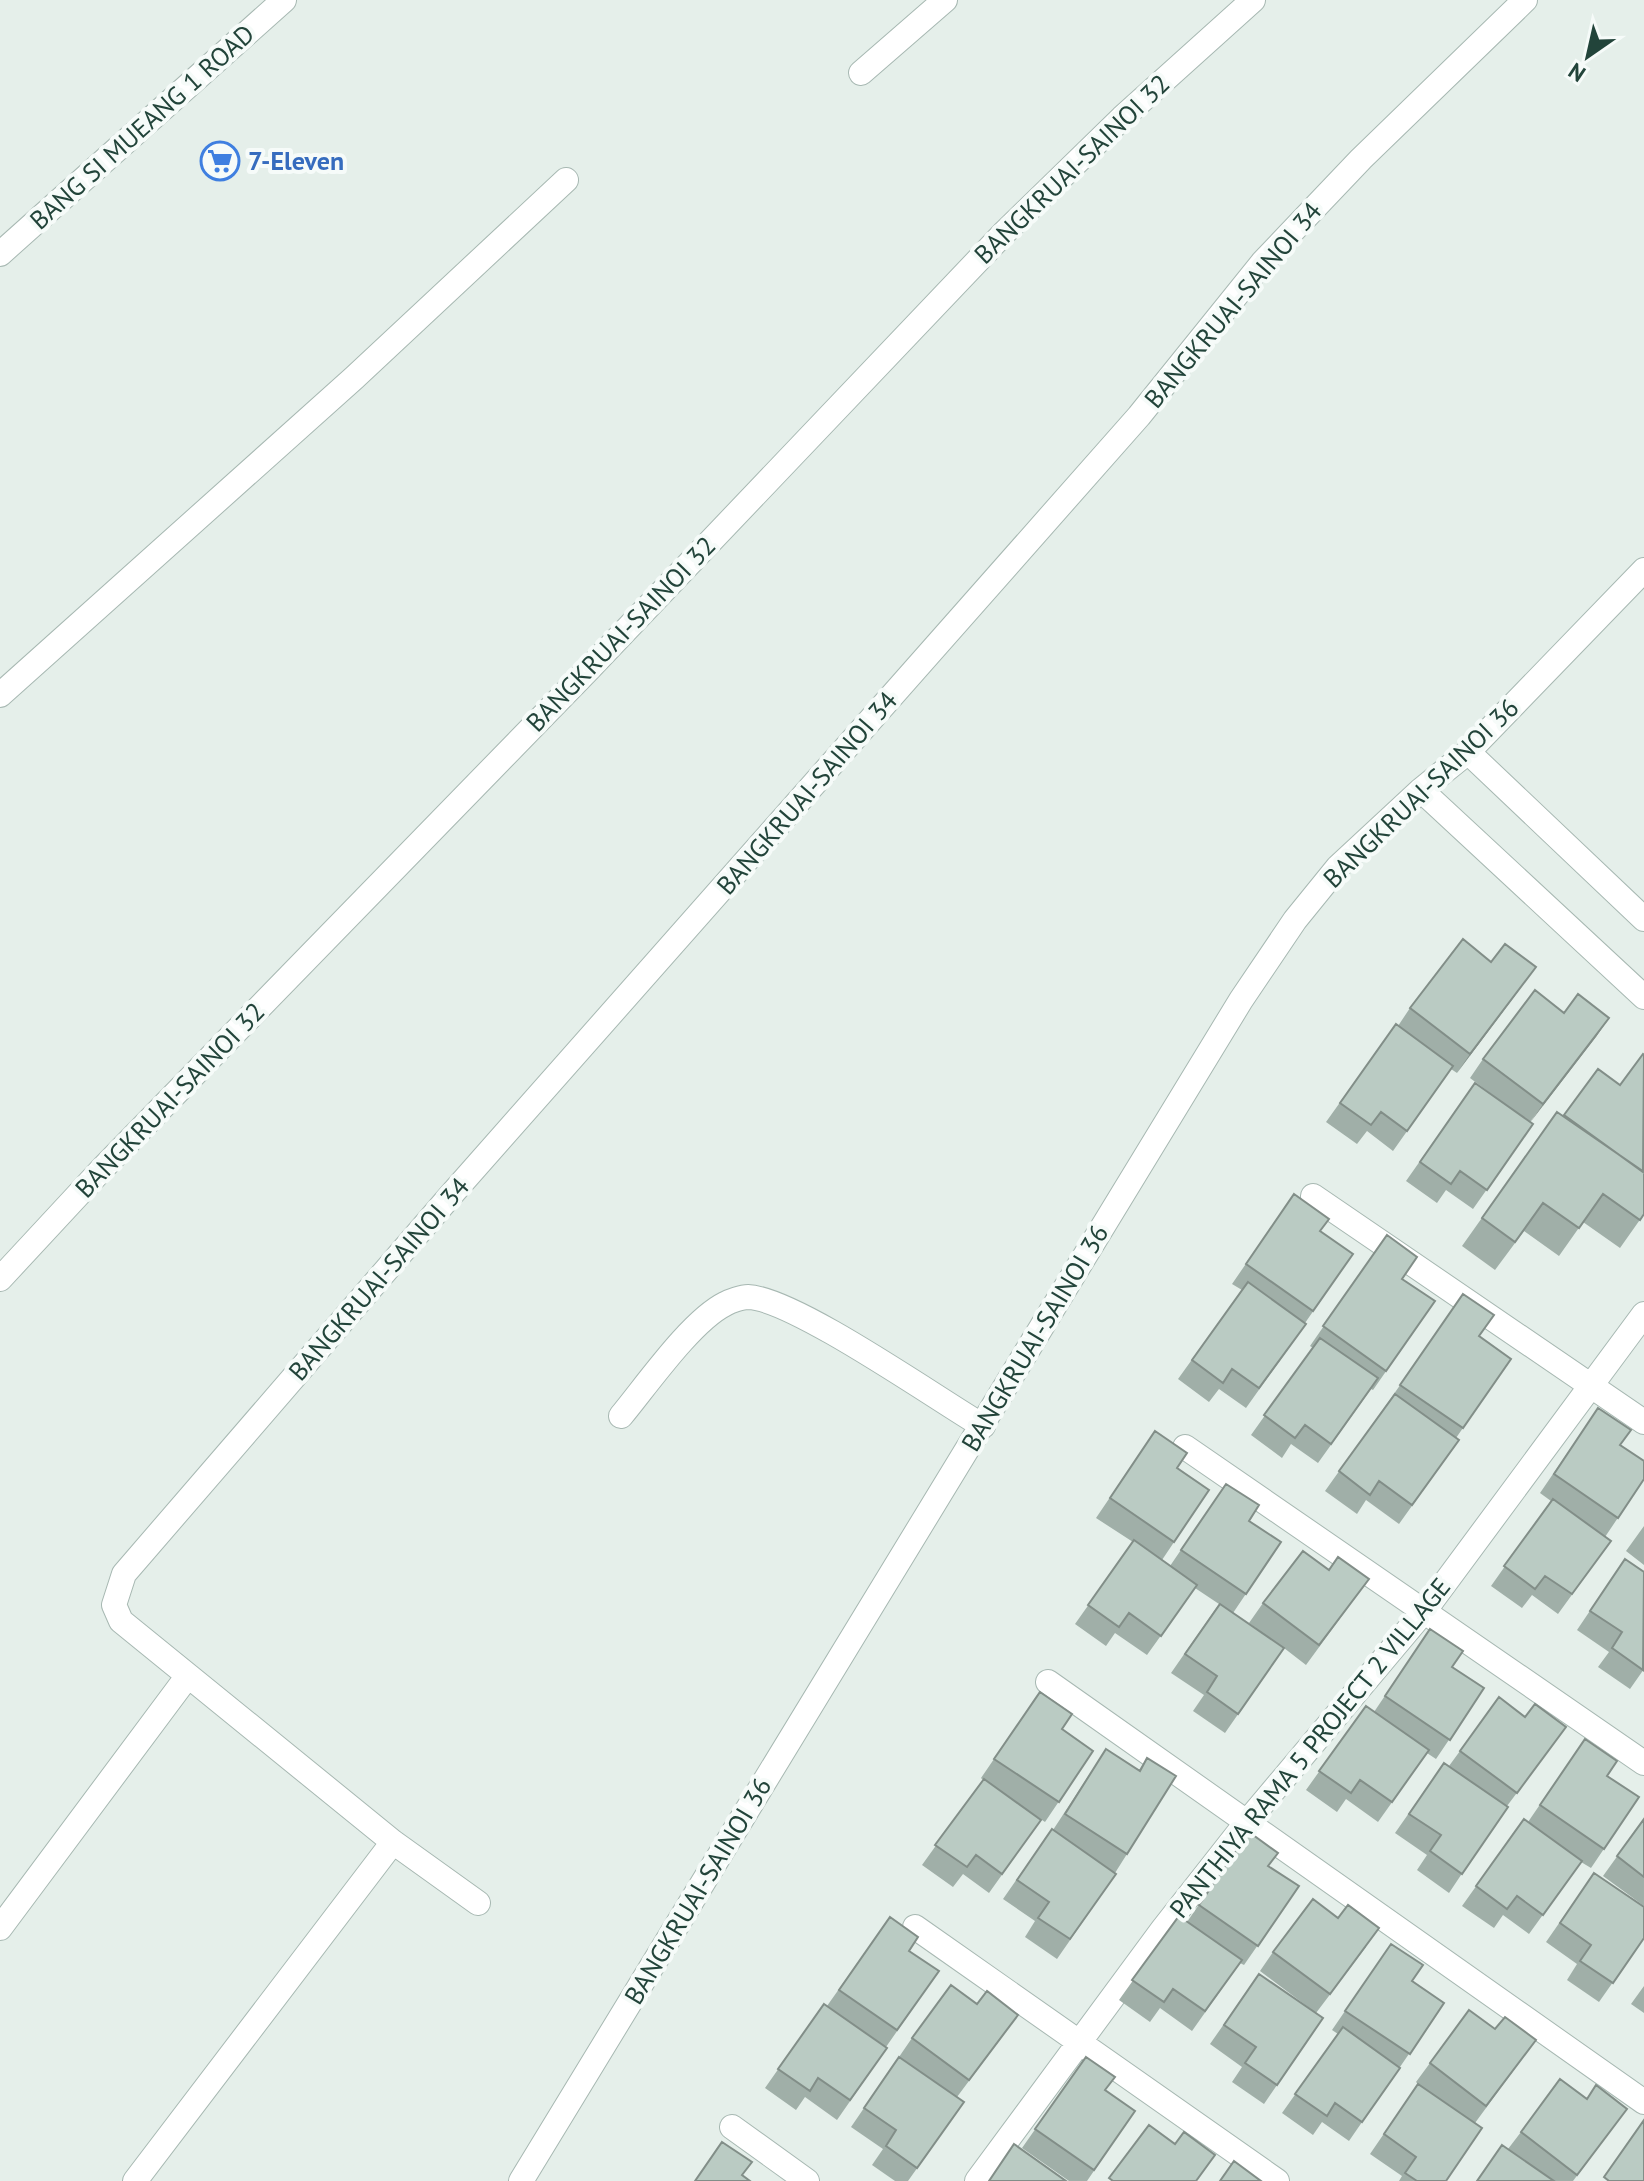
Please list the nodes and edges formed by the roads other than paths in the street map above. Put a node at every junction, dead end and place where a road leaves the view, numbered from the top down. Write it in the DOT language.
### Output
graph roads {
  1 [pos="284,0"];
  2 [pos="945,0"];
  3 [pos="1253,0"];
  4 [pos="1525,0"];
  5 [pos="861,73"];
  6 [pos="566,180"];
  7 [pos="0,254"];
  8 [pos="1644,570"];
  9 [pos="0,695"];
  10 [pos="1468,752"];
  11 [pos="1421,790"];
  12 [pos="1644,919"];
  13 [pos="1644,997"];
  14 [pos="1313,1196"];
  15 [pos="0,1279"];
  16 [pos="1644,1314"];
  17 [pos="1591,1384"];
  18 [pos="621,1416"];
  19 [pos="1644,1422"];
  20 [pos="983,1426"];
  21 [pos="1185,1447"];
  22 [pos="1425,1610"];
  23 [pos="187,1677"];
  24 [pos="1048,1682"];
  25 [pos="1644,1763"];
  26 [pos="1247,1822"];
  27 [pos="393,1842"];
  28 [pos="478,1903"];
  29 [pos="915,1927"];
  30 [pos="0,1928"];
  31 [pos="1078,2041"];
  32 [pos="1644,2102"];
  33 [pos="732,2127"];
  34 [pos="135,2181"];
  35 [pos="521,2181"];
  36 [pos="807,2181"];
  37 [pos="977,2181"];
  38 [pos="1277,2181"];
  1 -- 7 [label="street, BANG SI MUEANG 1 ROAD"];
  2 -- 5 [label="street"];
  3 -- 15 [label="street, BANGKRUAI-SAINOI 32"];
  4 -- 23 [label="street, BANGKRUAI-SAINOI 34"];
  6 -- 9 [label="street"];
  8 -- 10 [label="street, BANGKRUAI-SAINOI 36"];
  10 -- 11 [label="street, BANGKRUAI-SAINOI 36"];
  10 -- 12 [label="street"];
  11 -- 13 [label="street"];
  11 -- 20 [label="street, BANGKRUAI-SAINOI 36"];
  14 -- 17 [label="street"];
  16 -- 17 [label="street, PANTHIYA RAMA 5 PROJECT 2 VILLAGE"];
  17 -- 19 [label="street"];
  17 -- 22 [label="street, PANTHIYA RAMA 5 PROJECT 2 VILLAGE"];
  18 -- 20 [label="street"];
  20 -- 35 [label="street, BANGKRUAI-SAINOI 36"];
  21 -- 22 [label="street"];
  22 -- 25 [label="street"];
  22 -- 26 [label="street, PANTHIYA RAMA 5 PROJECT 2 VILLAGE"];
  23 -- 27 [label="street"];
  23 -- 30 [label="street"];
  24 -- 26 [label="street"];
  26 -- 31 [label="street, PANTHIYA RAMA 5 PROJECT 2 VILLAGE"];
  26 -- 32 [label="street"];
  27 -- 28 [label="street"];
  27 -- 34 [label="street"];
  29 -- 31 [label="street"];
  31 -- 37 [label="street, PANTHIYA RAMA 5 PROJECT 2 VILLAGE"];
  31 -- 38 [label="street"];
  33 -- 36 [label="street"];
}
